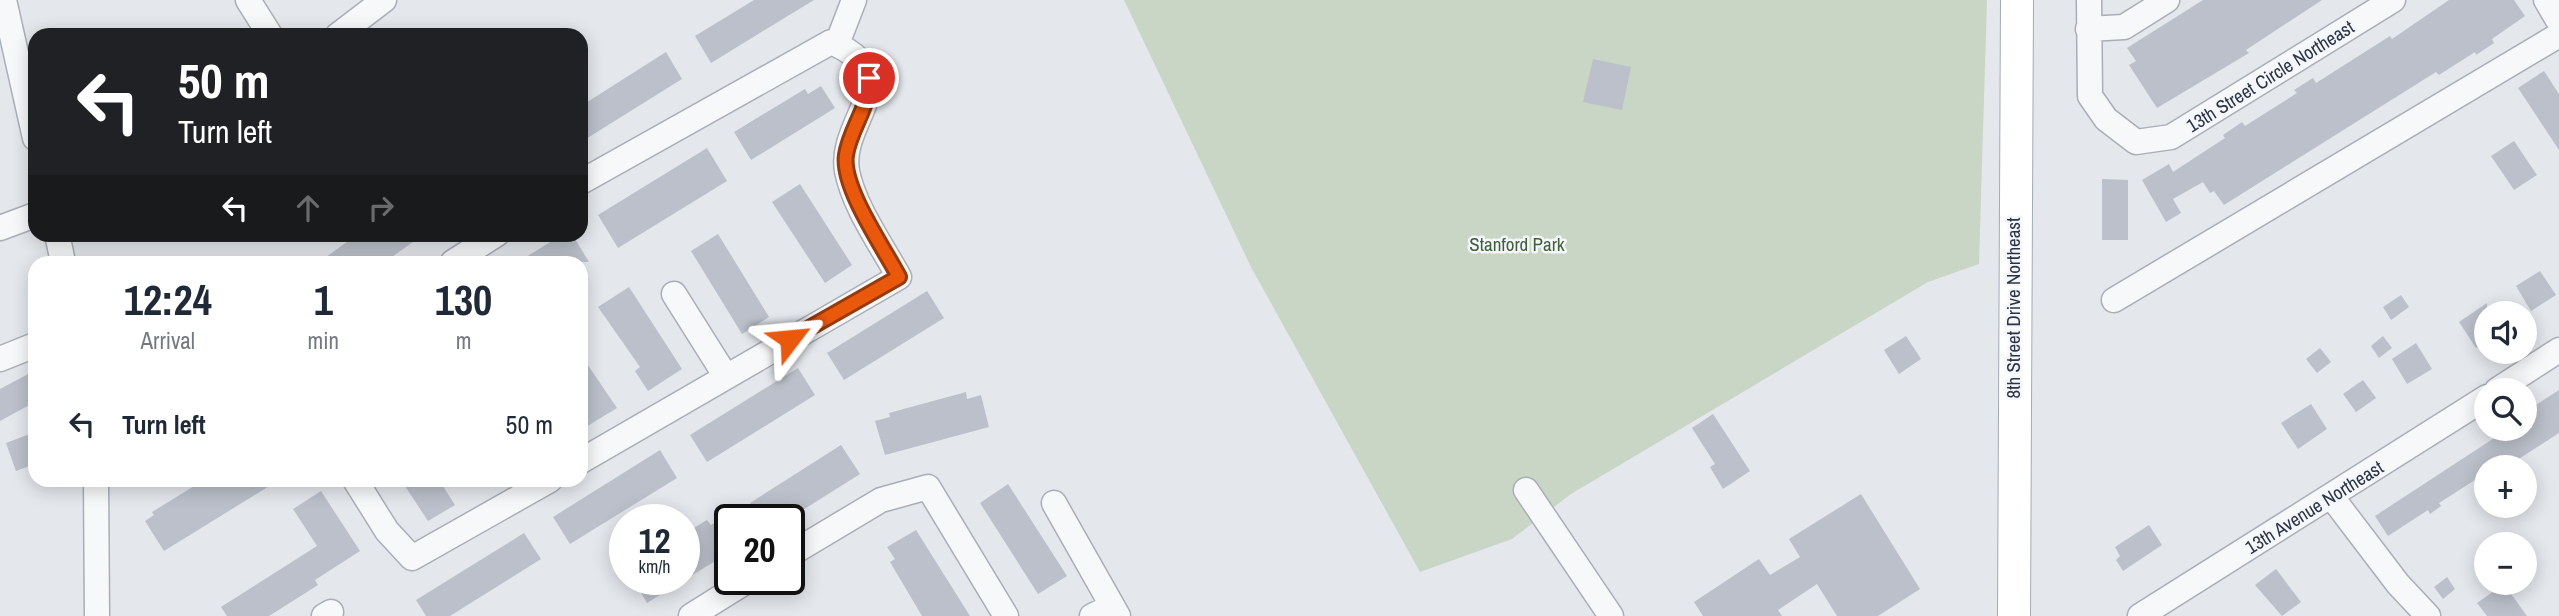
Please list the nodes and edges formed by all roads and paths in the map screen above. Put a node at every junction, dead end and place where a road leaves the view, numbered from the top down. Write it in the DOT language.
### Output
graph roads {
  1 [pos="4,0"];
  2 [pos="248,0"];
  3 [pos="384,0"];
  4 [pos="854,0"];
  5 [pos="2017,0"];
  6 [pos="2089,0"];
  7 [pos="2167,0"];
  8 [pos="2393,0"];
  9 [pos="2546,0"];
  10 [pos="2559,22"];
  11 [pos="266,28"];
  12 [pos="347,28"];
  13 [pos="2088,29"];
  14 [pos="2559,35"];
  15 [pos="837,44"];
  16 [pos="28,107"];
  17 [pos="588,178"];
  18 [pos="28,218"];
  19 [pos="0,228"];
  20 [pos="484,242"];
  21 [pos="462,256"];
  22 [pos="674,294"];
  23 [pos="2113,300"];
  24 [pos="28,348"];
  25 [pos="2559,350"];
  26 [pos="0,359"];
  27 [pos="724,375"];
  28 [pos="2516,378"];
  29 [pos="2474,405"];
  30 [pos="588,457"];
  31 [pos="98,487"];
  32 [pos="359,487"];
  33 [pos="538,487"];
  34 [pos="1527,490"];
  35 [pos="2330,496"];
  36 [pos="1054,503"];
  37 [pos="805,545"];
  38 [pos="724,595"];
  39 [pos="1107,613"];
  40 [pos="97,616"];
  41 [pos="691,616"];
  42 [pos="1006,616"];
  43 [pos="1611,616"];
  44 [pos="2014,616"];
  45 [pos="2140,616"];
  46 [pos="2428,616"];
  1 -- 16 [label="street"];
  2 -- 11 [label="street"];
  3 -- 12 [label="street"];
  4 -- 15 [label="street"];
  5 -- 44 [label="main road, 8th Street Drive Northeast"];
  6 -- 13 [label="street, 13th Street Circle Northeast"];
  7 -- 13 [label="street"];
  8 -- 13 [label="street, 13th Street Circle Northeast"];
  9 -- 10 [label="street"];
  14 -- 23 [label="street"];
  15 -- 17 [label="street"];
  15 -- 27 [label="street"];
  18 -- 19 [label="street"];
  20 -- 21 [label="street"];
  22 -- 27 [label="street"];
  24 -- 26 [label="street"];
  25 -- 28 [label="street"];
  27 -- 30 [label="street"];
  29 -- 35 [label="street, 13th Avenue Northeast"];
  31 -- 40 [label="street"];
  32 -- 33 [label="street"];
  34 -- 43 [label="street"];
  35 -- 45 [label="street, 13th Avenue Northeast"];
  35 -- 46 [label="street"];
  36 -- 39 [label="street"];
  37 -- 42 [label="street"];
  38 -- 41 [label="street"];
}
